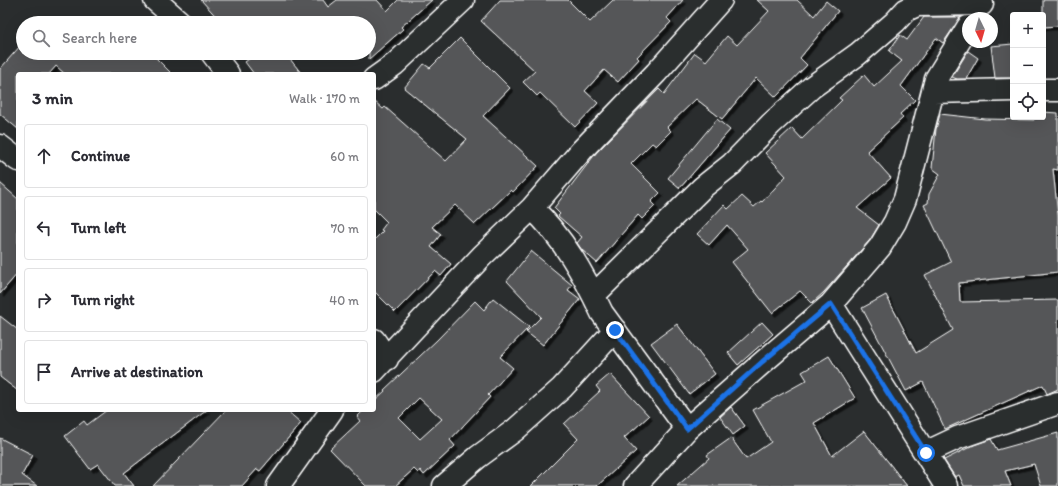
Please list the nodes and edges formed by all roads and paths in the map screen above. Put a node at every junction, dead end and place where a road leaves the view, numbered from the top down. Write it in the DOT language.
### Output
graph roads {
  1 [pos="155,0"];
  2 [pos="463,0"];
  3 [pos="721,0"];
  4 [pos="980,7"];
  5 [pos="173,16"];
  6 [pos="962,37"];
  7 [pos="217,60"];
  8 [pos="226,72"];
  9 [pos="376,78"];
  10 [pos="1010,90"];
  11 [pos="1046,90"];
  12 [pos="1058,90"];
  13 [pos="933,92"];
  14 [pos="0,146"];
  15 [pos="16,158"];
  16 [pos="532,208"];
  17 [pos="594,295"];
  18 [pos="831,304"];
  19 [pos="615,330"];
  20 [pos="376,347"];
  21 [pos="381,365"];
  22 [pos="1058,403"];
  23 [pos="331,412"];
  24 [pos="687,429"];
  25 [pos="926,453"];
  26 [pos="942,484"];
  27 [pos="278,486"];
  28 [pos="444,486"];
  29 [pos="634,486"];
  1 -- 5 [label="street"];
  2 -- 9 [label="street"];
  3 -- 16 [label="street"];
  4 -- 17 [label="street"];
  6 -- 13 [label="street"];
  7 -- 8 [label="street"];
  10 -- 13 [label="street"];
  11 -- 12 [label="street"];
  13 -- 18 [label="street"];
  14 -- 15 [label="street"];
  16 -- 17 [label="street"];
  16 -- 21 [label="street"];
  17 -- 19 [label="street"];
  18 -- 24 [label="street"];
  18 -- 25 [label="street"];
  19 -- 24 [label="street"];
  19 -- 28 [label="street"];
  20 -- 21 [label="street"];
  22 -- 25 [label="street"];
  23 -- 27 [label="street"];
  24 -- 29 [label="street"];
  25 -- 26 [label="street"];
}
